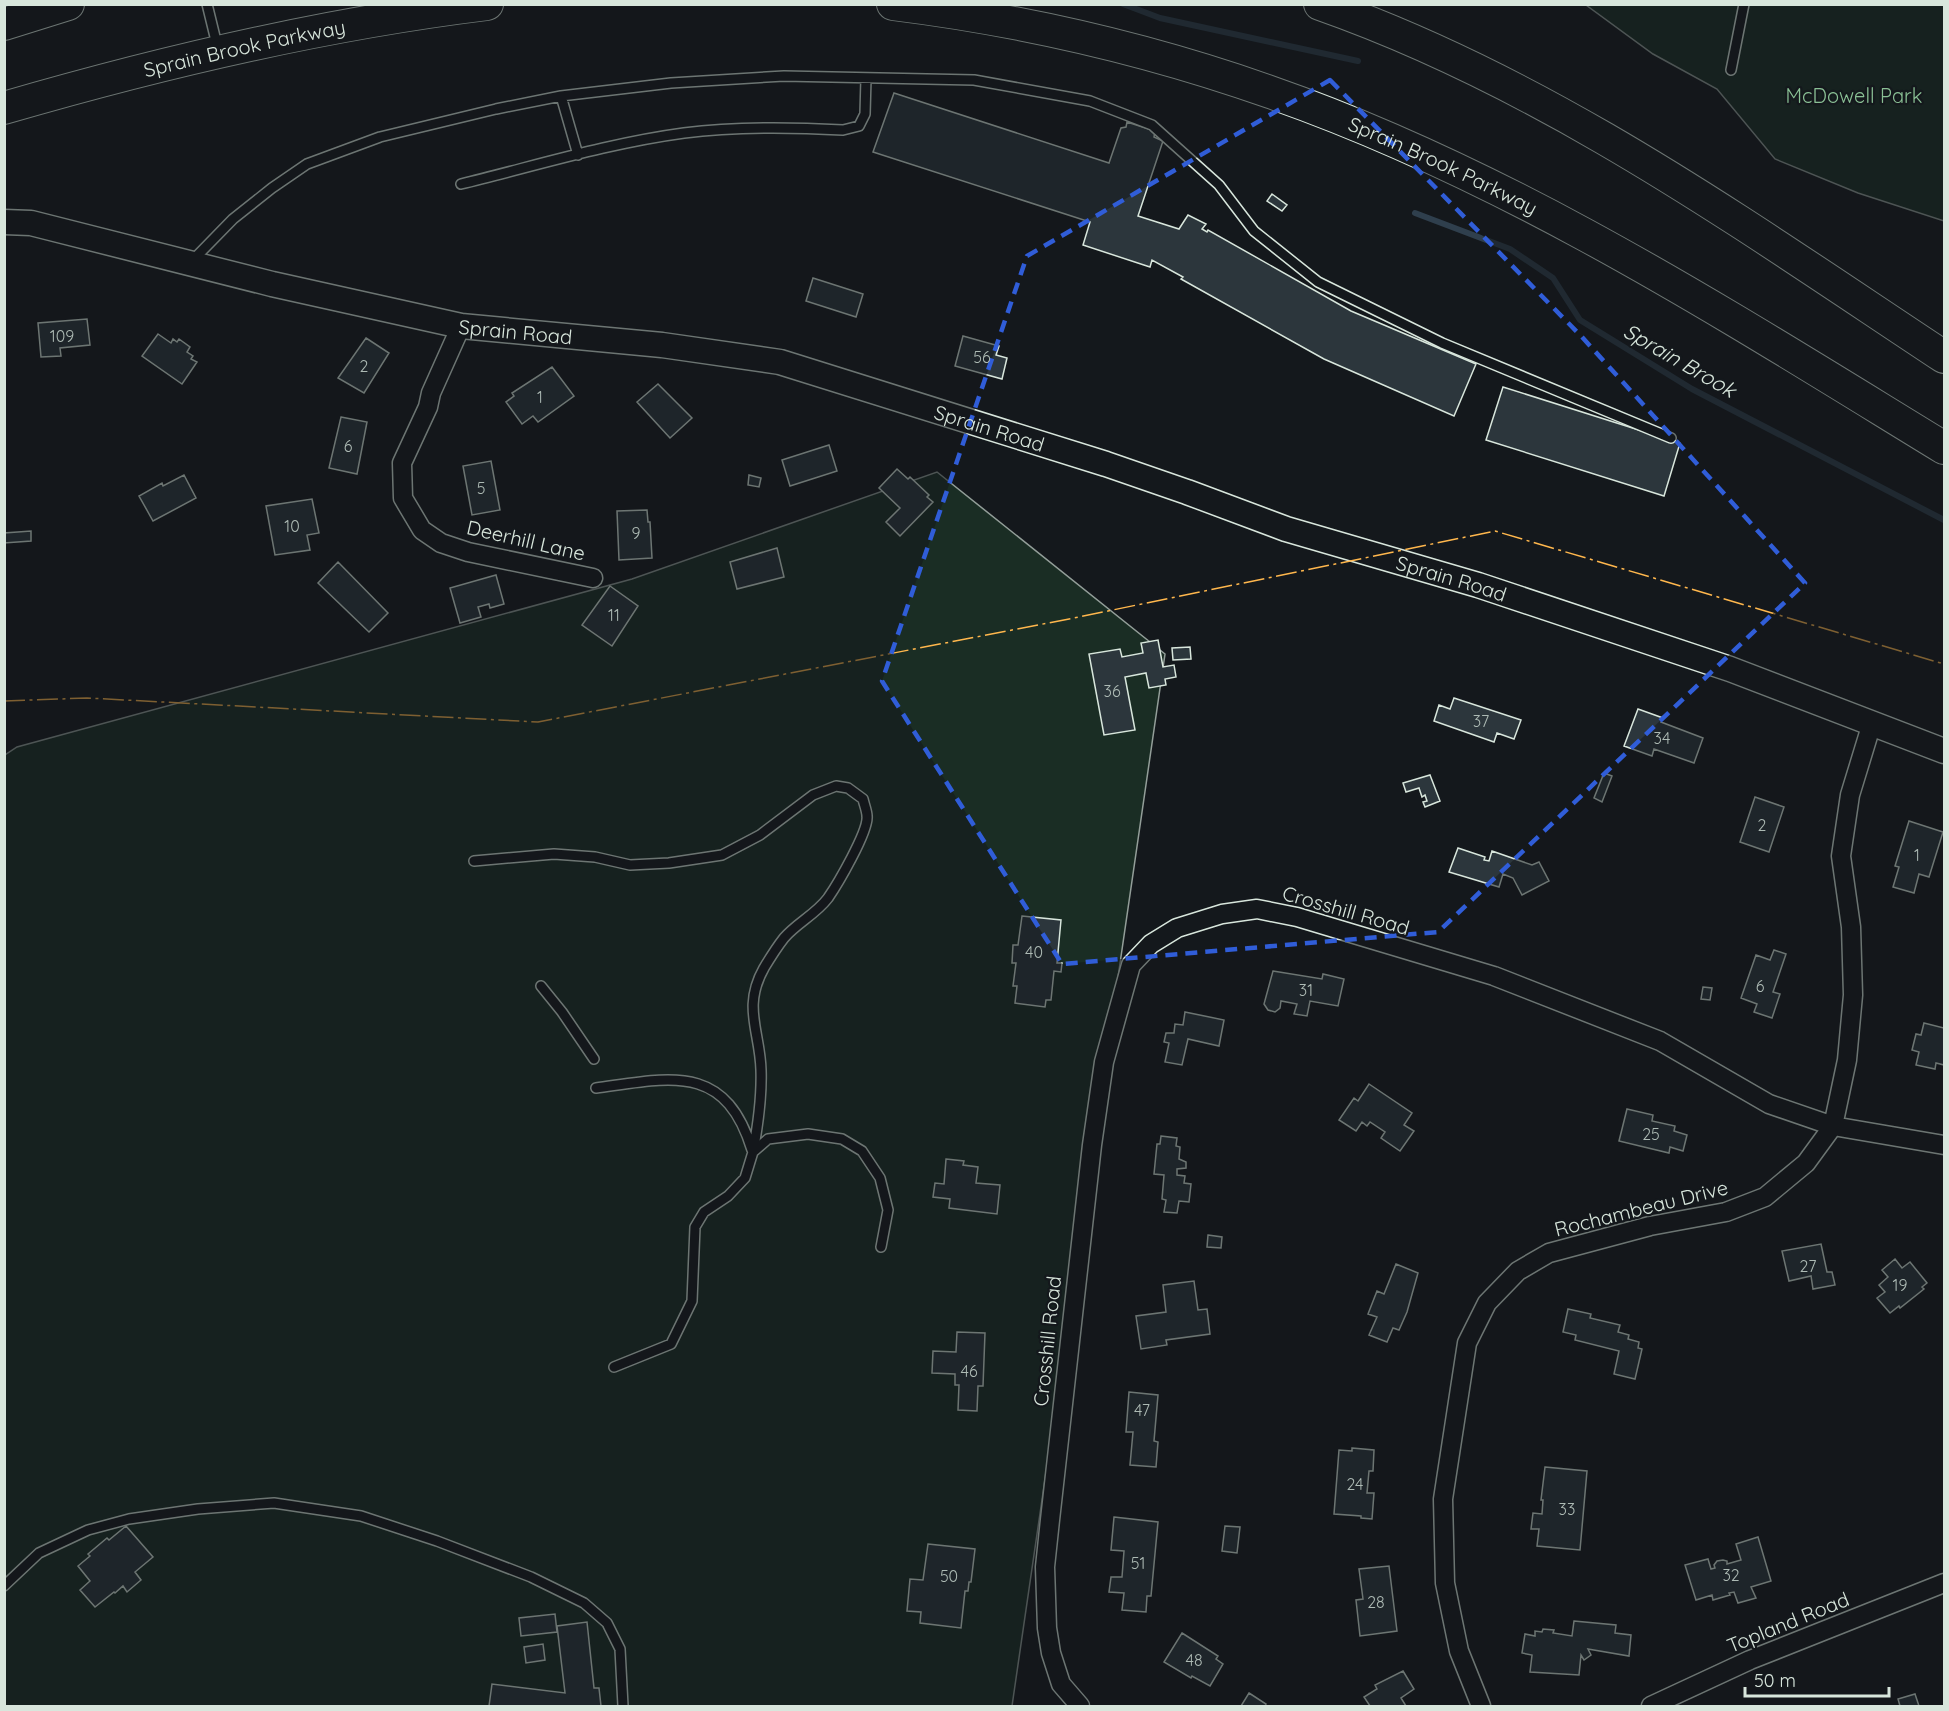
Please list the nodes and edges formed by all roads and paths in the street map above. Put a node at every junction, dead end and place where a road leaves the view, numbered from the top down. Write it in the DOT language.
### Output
graph roads {
  1 [pos="68,4"];
  2 [pos="207,4"];
  3 [pos="487,4"];
  4 [pos="893,4"];
  5 [pos="1320,4"];
  6 [pos="1744,4"];
  7 [pos="4,24"];
  8 [pos="219,52"];
  9 [pos="1731,70"];
  10 [pos="866,78"];
  11 [pos="561,96"];
  12 [pos="4,108"];
  13 [pos="578,155"];
  14 [pos="461,184"];
  15 [pos="4,222"];
  16 [pos="190,264"];
  17 [pos="461,326"];
  18 [pos="1944,357"];
  19 [pos="1671,438"];
  20 [pos="1944,448"];
  21 [pos="593,578"];
  22 [pos="1872,723"];
  23 [pos="1944,751"];
  24 [pos="474,861"];
  25 [pos="541,986"];
  26 [pos="594,1059"];
  27 [pos="596,1088"];
  28 [pos="1833,1126"];
  29 [pos="1944,1145"];
  30 [pos="753,1152"];
  31 [pos="881,1247"];
  32 [pos="614,1366"];
  33 [pos="1944,1583"];
  34 [pos="4,1586"];
  35 [pos="623,1707"];
  36 [pos="1080,1707"];
  37 [pos="1481,1707"];
  38 [pos="1651,1707"];
  1 -- 7 [label="highway"];
  2 -- 8 [label="lane"];
  3 -- 8 [label="highway, Sprain Brook Parkway"];
  4 -- 20 [label="highway, Sprain Brook Parkway"];
  5 -- 18 [label="highway"];
  6 -- 9 [label="lane"];
  8 -- 12 [label="highway, Sprain Brook Parkway"];
  10 -- 11 [label="lane"];
  10 -- 13 [label="lane"];
  10 -- 19 [label="lane"];
  11 -- 13 [label="lane"];
  11 -- 16 [label="lane"];
  13 -- 14 [label="lane"];
  15 -- 16 [label="street, Sprain Road"];
  16 -- 17 [label="street, Sprain Road"];
  17 -- 21 [label="street, Deerhill Lane"];
  17 -- 22 [label="street, Sprain Road"];
  22 -- 23 [label="street, Sprain Road"];
  22 -- 28 [label="street, Rochambeau Drive"];
  24 -- 30 [label="lane"];
  25 -- 26 [label="lane"];
  27 -- 30 [label="lane"];
  28 -- 29 [label="street, Crosshill Road"];
  28 -- 36 [label="street, Crosshill Road"];
  28 -- 37 [label="street, Rochambeau Drive"];
  30 -- 31 [label="lane"];
  30 -- 32 [label="lane"];
  33 -- 38 [label="street, Topland Road"];
  34 -- 35 [label="lane"];
}
